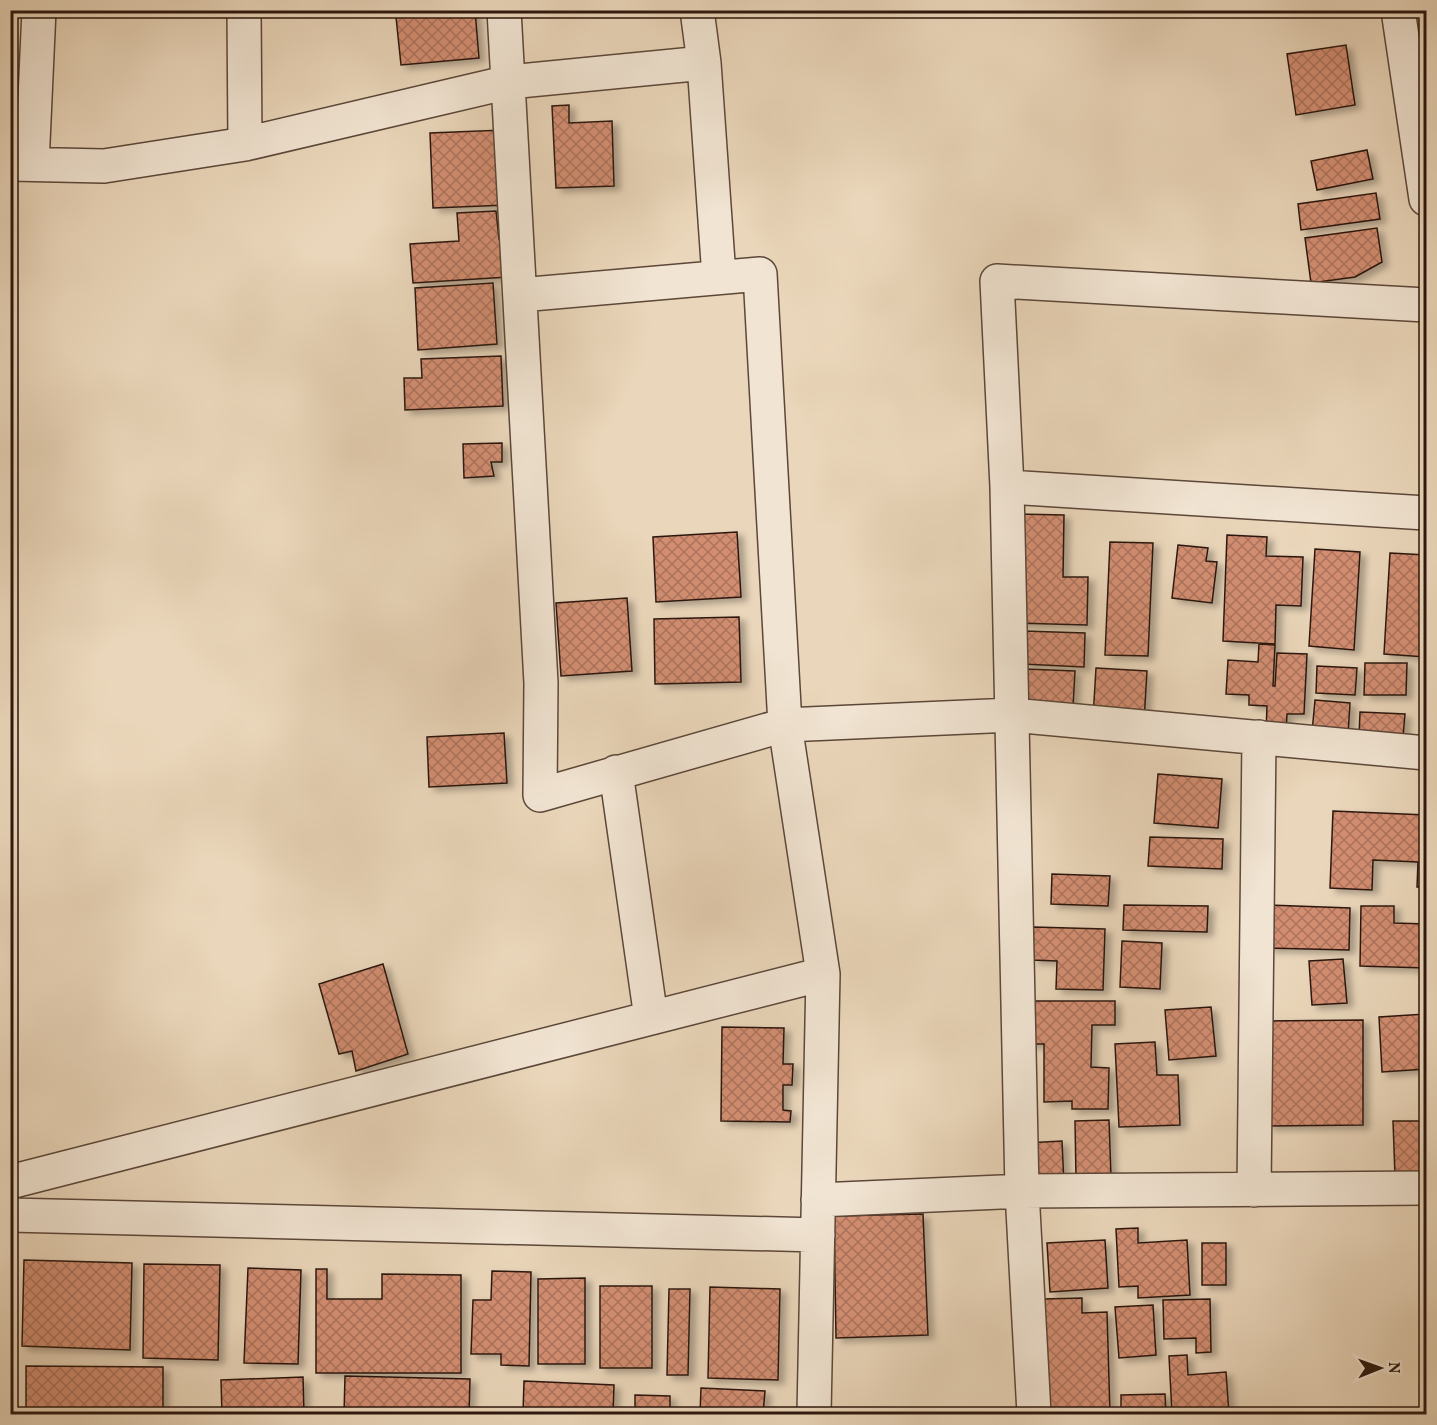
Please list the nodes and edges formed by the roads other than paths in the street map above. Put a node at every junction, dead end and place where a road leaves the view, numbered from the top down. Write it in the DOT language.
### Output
graph roads {
  1 [pos="39,10"];
  2 [pos="244,10"];
  3 [pos="504,10"];
  4 [pos="697,10"];
  5 [pos="1398,10"];
  6 [pos="704,63"];
  7 [pos="509,82"];
  8 [pos="245,144"];
  9 [pos="21,164"];
  10 [pos="1426,199"];
  11 [pos="719,277"];
  12 [pos="520,295"];
  13 [pos="1426,305"];
  14 [pos="1007,487"];
  15 [pos="1426,513"];
  16 [pos="1012,716"];
  17 [pos="785,725"];
  18 [pos="1259,737"];
  19 [pos="1426,753"];
  20 [pos="616,772"];
  21 [pos="823,974"];
  22 [pos="651,1018"];
  23 [pos="10,1182"];
  24 [pos="1426,1188"];
  25 [pos="1254,1190"];
  26 [pos="1022,1191"];
  27 [pos="819,1200"];
  28 [pos="10,1215"];
  29 [pos="818,1235"];
  30 [pos="814,1414"];
  31 [pos="1034,1414"];
  1 -- 9 [label="street"];
  2 -- 8 [label="street"];
  3 -- 7 [label="street"];
  4 -- 6 [label="street"];
  5 -- 10 [label="street"];
  6 -- 7 [label="street"];
  6 -- 11 [label="street"];
  7 -- 8 [label="street"];
  7 -- 12 [label="street"];
  8 -- 9 [label="street"];
  11 -- 12 [label="street"];
  11 -- 17 [label="street"];
  12 -- 20 [label="street"];
  13 -- 14 [label="street"];
  14 -- 15 [label="street"];
  14 -- 16 [label="street"];
  16 -- 17 [label="street"];
  16 -- 18 [label="street"];
  16 -- 26 [label="street"];
  17 -- 20 [label="street"];
  17 -- 21 [label="street"];
  18 -- 19 [label="street"];
  18 -- 25 [label="street"];
  20 -- 22 [label="street"];
  21 -- 22 [label="street"];
  21 -- 27 [label="street"];
  22 -- 23 [label="street"];
  24 -- 25 [label="street"];
  25 -- 26 [label="street"];
  26 -- 27 [label="street"];
  26 -- 31 [label="street"];
  27 -- 29 [label="street"];
  28 -- 29 [label="street"];
  29 -- 30 [label="street"];
}
